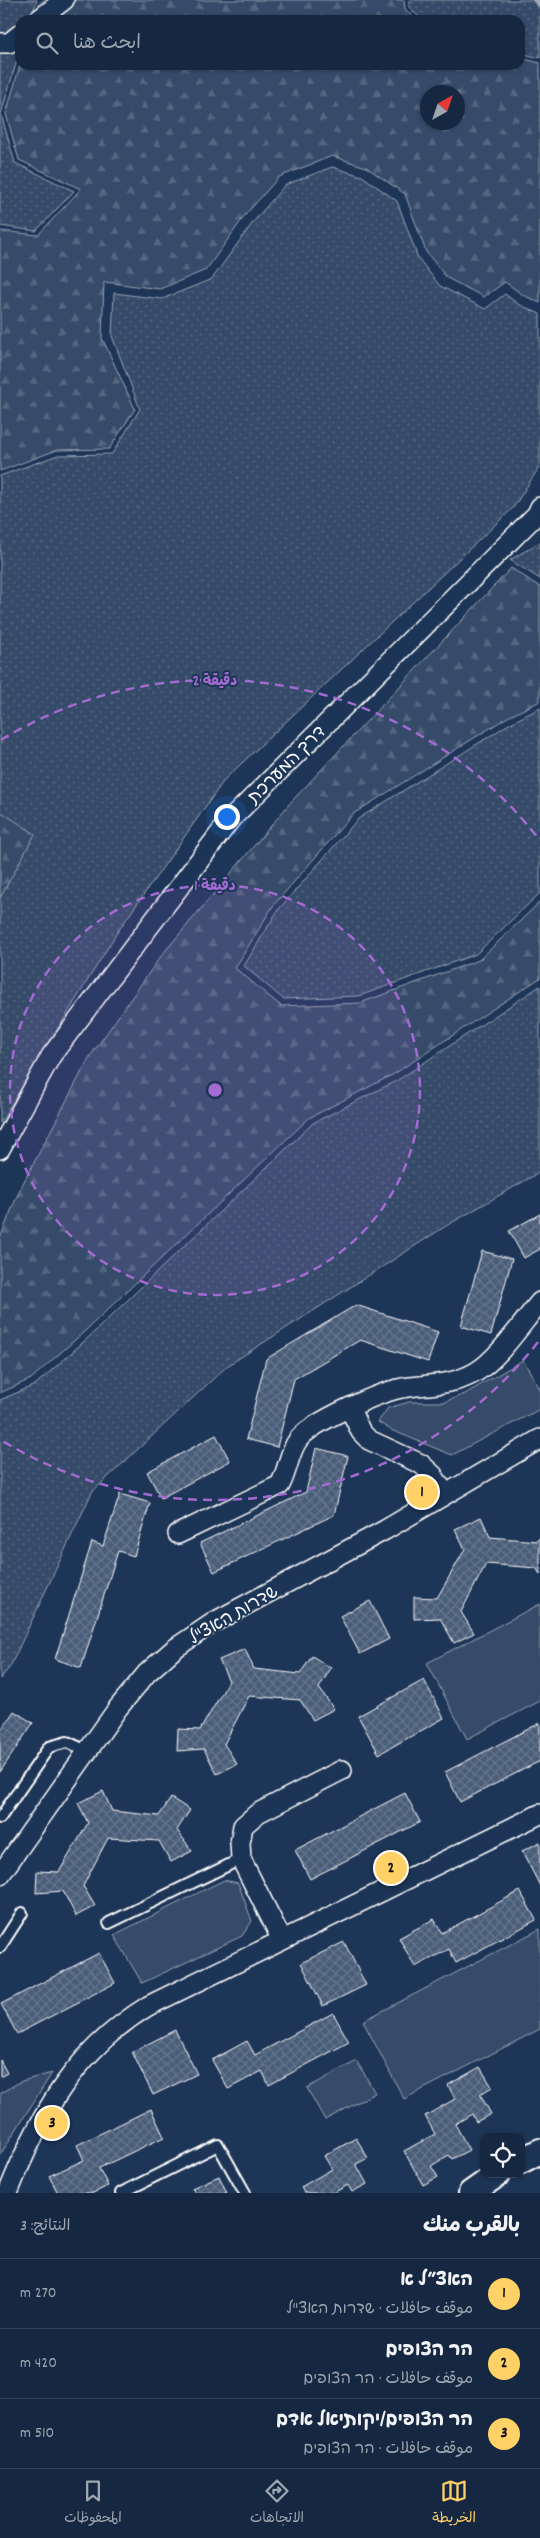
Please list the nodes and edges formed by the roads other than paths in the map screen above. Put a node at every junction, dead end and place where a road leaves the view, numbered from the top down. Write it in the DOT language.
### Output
graph roads {
  1 [pos="64,0"];
  2 [pos="44,15"];
  3 [pos="15,38"];
  4 [pos="0,43"];
  5 [pos="540,507"];
  6 [pos="0,1149"];
  7 [pos="540,1302"];
  8 [pos="350,1409"];
  9 [pos="540,1439"];
  10 [pos="445,1494"];
  11 [pos="178,1534"];
  12 [pos="86,1751"];
  13 [pos="342,1770"];
  14 [pos="540,1814"];
  15 [pos="0,1818"];
  16 [pos="241,1859"];
  17 [pos="0,1875"];
  18 [pos="22,1913"];
  19 [pos="109,1922"];
  20 [pos="282,1940"];
  21 [pos="0,1947"];
  22 [pos="540,2151"];
  23 [pos="525,2159"];
  24 [pos="492,2178"];
  25 [pos="472,2192"];
  26 [pos="8,2193"];
  27 [pos="122,2193"];
  28 [pos="245,2193"];
  1 -- 2 [label="street"];
  3 -- 4 [label="street"];
  5 -- 6 [label="street, דרך המערכת"];
  7 -- 8 [label="street"];
  8 -- 10 [label="street"];
  8 -- 11 [label="street"];
  9 -- 10 [label="street, שדרות האצ\"ל"];
  10 -- 12 [label="street, שדרות האצ\"ל"];
  12 -- 15 [label="lane"];
  12 -- 17 [label="street, שדרות האצ\"ל"];
  13 -- 16 [label="street"];
  14 -- 20 [label="street"];
  16 -- 19 [label="lane"];
  16 -- 20 [label="street"];
  18 -- 21 [label="lane"];
  20 -- 26 [label="street"];
  22 -- 23 [label="street"];
  24 -- 25 [label="street"];
  27 -- 28 [label="lane"];
}
